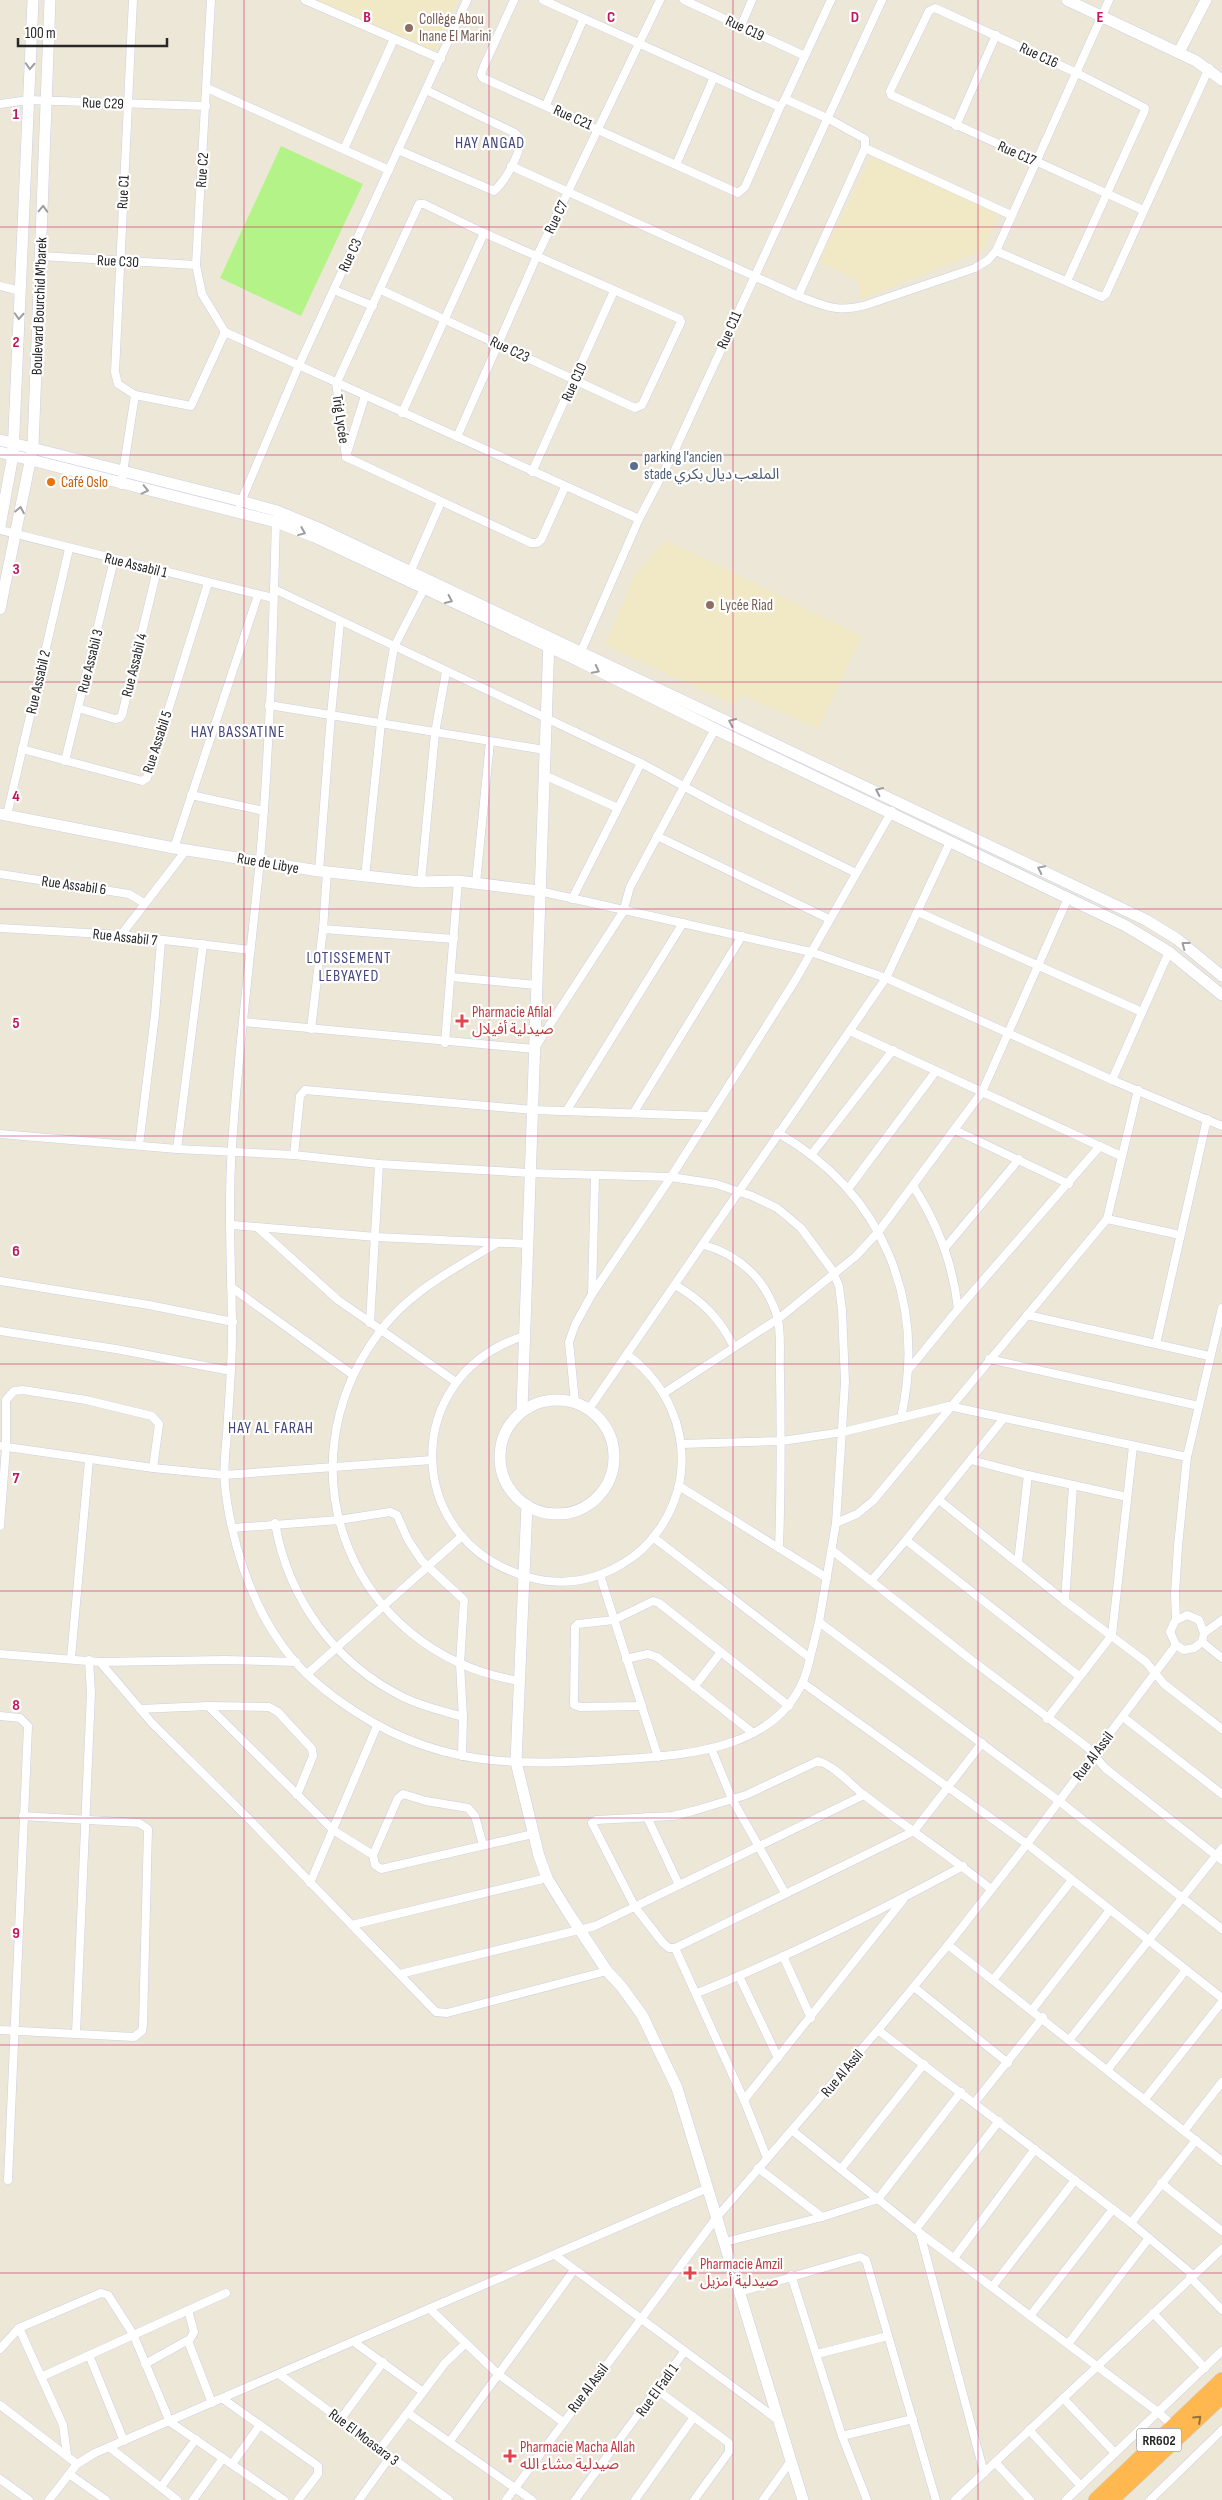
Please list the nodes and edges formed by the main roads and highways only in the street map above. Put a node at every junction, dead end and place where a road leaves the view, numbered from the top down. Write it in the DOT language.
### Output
graph roads {
  1 [pos="33,0"];
  2 [pos="50,0"];
  3 [pos="1067,0"];
  4 [pos="1202,1"];
  5 [pos="1179,52"];
  6 [pos="1222,80"];
  7 [pos="20,279"];
  8 [pos="40,279"];
  9 [pos="0,440"];
  10 [pos="13,443"];
  11 [pos="32,447"];
  12 [pos="0,452"];
  13 [pos="13,455"];
  14 [pos="30,459"];
  15 [pos="276,516"];
  16 [pos="0,526"];
  17 [pos="0,609"];
  18 [pos="549,642"];
  19 [pos="579,656"];
  20 [pos="4,814"];
  21 [pos="539,892"];
  22 [pos="1222,976"];
  23 [pos="1222,995"];
  24 [pos="522,1410"];
  25 [pos="527,1505"];
  26 [pos="1222,2380"];
  27 [pos="1222,2396"];
  28 [pos="1178,2430"];
  29 [pos="1117,2499"];
  30 [pos="803,2500"];
  31 [pos="1096,2500"];
  1 -- 7 [label="main road, Boulevard Bourchid M'barek, one-way"];
  8 -- 2 [label="main road, Boulevard Bourchid M'barek, one-way"];
  3 -- 5 [label="main road"];
  4 -- 5 [label="main road"];
  5 -- 6 [label="main road"];
  7 -- 8 [label="main road"];
  7 -- 10 [label="main road, Boulevard Bourchid M'barek, one-way"];
  8 -- 11 [label="main road, Boulevard Bourchid M'barek"];
  9 -- 10 [label="main road"];
  10 -- 11 [label="main road"];
  10 -- 13 [label="main road, Boulevard Bourchid M'barek"];
  11 -- 14 [label="main road, Boulevard Bourchid M'barek"];
  11 -- 15 [label="main road"];
  12 -- 13 [label="main road"];
  13 -- 14 [label="main road"];
  13 -- 16 [label="main road, Boulevard Bourchid M'barek"];
  14 -- 15 [label="main road, one-way"];
  17 -- 14 [label="main road, Boulevard Bourchid M'barek, one-way"];
  15 -- 18 [label="main road"];
  18 -- 19 [label="main road"];
  18 -- 21 [label="main road"];
  22 -- 19 [label="main road, one-way"];
  19 -- 23 [label="main road, one-way"];
  20 -- 21 [label="main road, Rue de Libye"];
  21 -- 24 [label="main road"];
  24 -- 25 [label="main road"];
  24 -- 25 [label="main road"];
  25 -- 30 [label="main road"];
  26 -- 28 [label="highway, RR602"];
  28 -- 27 [label="highway, RR602, one-way"];
  28 -- 29 [label="highway, RR602"];
  28 -- 31 [label="highway, RR602"];
}
